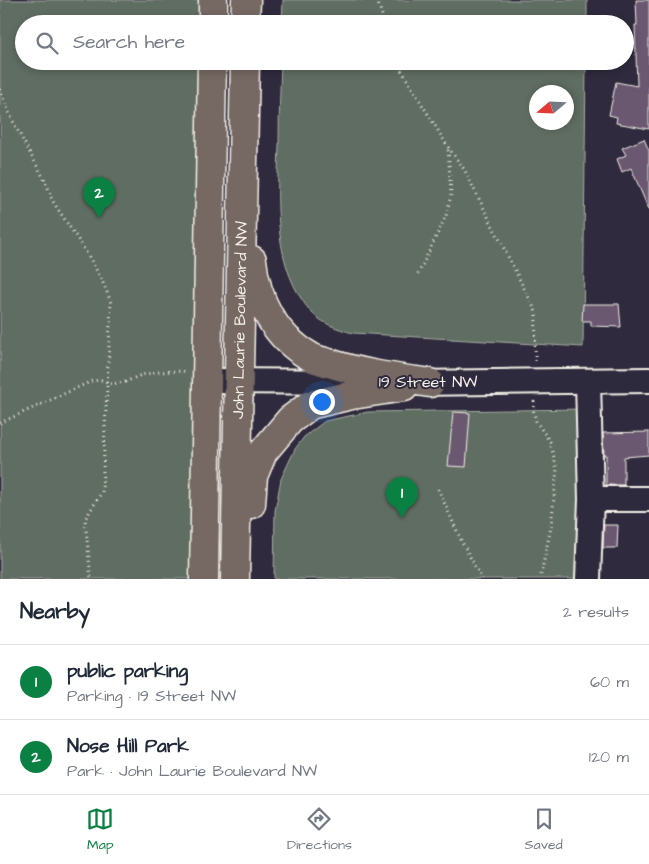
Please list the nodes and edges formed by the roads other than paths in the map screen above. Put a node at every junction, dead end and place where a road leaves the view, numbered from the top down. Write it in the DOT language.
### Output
graph roads {
  1 [pos="213,0"];
  2 [pos="246,0"];
  3 [pos="213,15"];
  4 [pos="245,15"];
  5 [pos="212,70"];
  6 [pos="245,70"];
  7 [pos="243,160"];
  8 [pos="649,380"];
  9 [pos="206,381"];
  10 [pos="588,381"];
  11 [pos="238,382"];
  12 [pos="430,383"];
  13 [pos="591,499"];
  14 [pos="649,499"];
  15 [pos="204,579"];
  16 [pos="234,579"];
  17 [pos="247,579"];
  18 [pos="588,579"];
  1 -- 3 [label="main road"];
  2 -- 4 [label="main road"];
  5 -- 9 [label="main road, John Laurie Boulevard NW"];
  6 -- 7 [label="main road, John Laurie Boulevard NW"];
  7 -- 11 [label="main road, John Laurie Boulevard NW"];
  7 -- 12 [label="main road"];
  8 -- 10 [label="street, 19 Street NW"];
  9 -- 11 [label="street, 19 Street NW"];
  9 -- 15 [label="main road, John Laurie Boulevard NW"];
  10 -- 12 [label="street, 19 Street NW"];
  10 -- 13 [label="street"];
  11 -- 12 [label="street, 19 Street NW"];
  11 -- 16 [label="main road, John Laurie Boulevard NW"];
  12 -- 17 [label="main road"];
  13 -- 14 [label="street"];
  13 -- 18 [label="street"];
}
